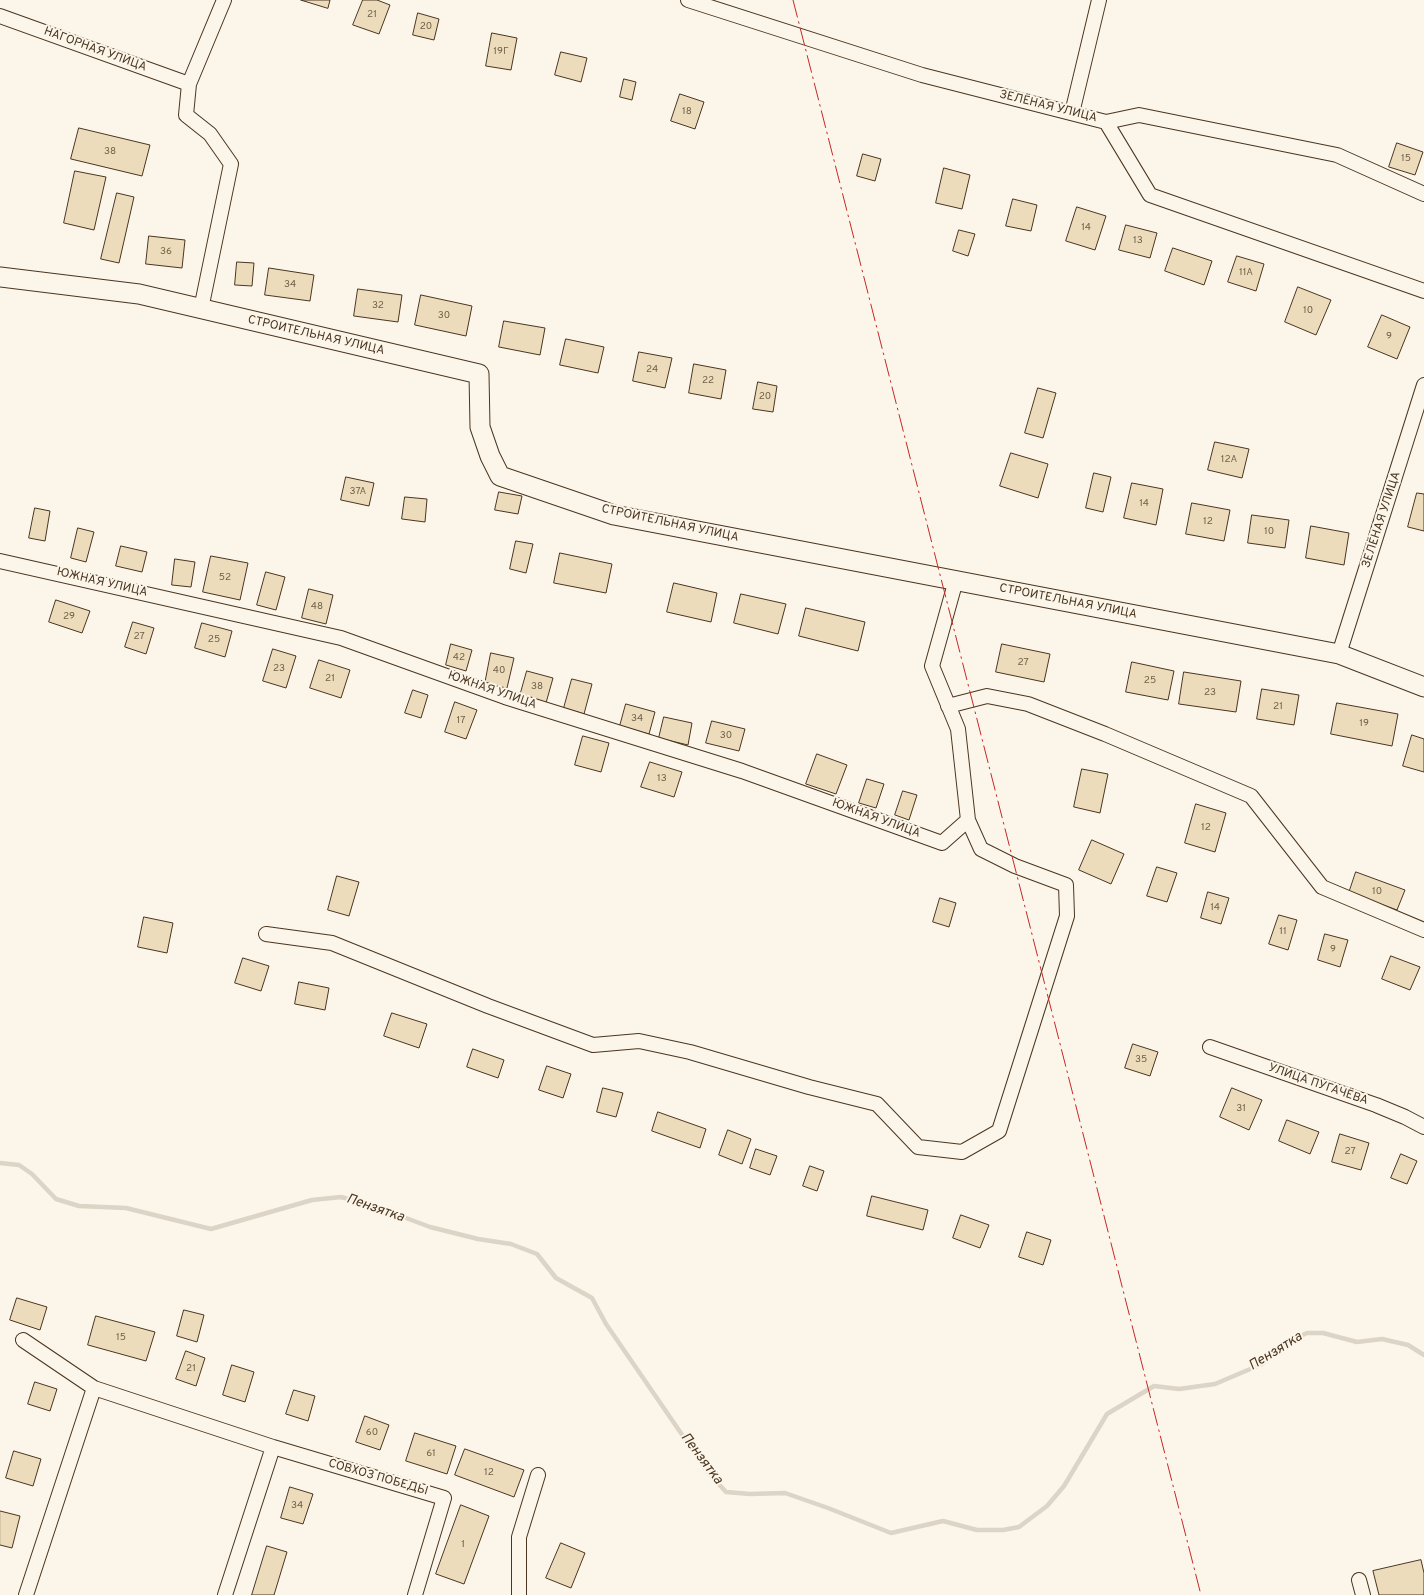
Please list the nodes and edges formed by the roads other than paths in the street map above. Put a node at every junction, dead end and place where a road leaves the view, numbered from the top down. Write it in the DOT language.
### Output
graph roads {
  1 [pos="224,0"];
  2 [pos="688,0"];
  3 [pos="1099,0"];
  4 [pos="0,16"];
  5 [pos="189,84"];
  6 [pos="1072,113"];
  7 [pos="1106,122"];
  8 [pos="1424,194"];
  9 [pos="1,276"];
  10 [pos="1424,291"];
  11 [pos="201,309"];
  12 [pos="1424,385"];
  13 [pos="0,561"];
  14 [pos="956,580"];
  15 [pos="1339,654"];
  16 [pos="1424,687"];
  17 [pos="948,706"];
  18 [pos="968,820"];
  19 [pos="1424,930"];
  20 [pos="266,934"];
  21 [pos="1210,1047"];
  22 [pos="1424,1128"];
  23 [pos="23,1340"];
  24 [pos="94,1388"];
  25 [pos="273,1447"];
  26 [pos="538,1475"];
  27 [pos="1359,1580"];
  28 [pos="419,1594"];
  29 [pos="26,1595"];
  30 [pos="225,1595"];
  31 [pos="519,1595"];
  32 [pos="1363,1595"];
  1 -- 5 [label="street"];
  2 -- 6 [label="street, ЗЕЛЁНАЯ УЛИЦА"];
  3 -- 6 [label="street"];
  4 -- 5 [label="street, НАГОРНАЯ УЛИЦА"];
  5 -- 11 [label="street"];
  6 -- 7 [label="street, ЗЕЛЁНАЯ УЛИЦА"];
  7 -- 8 [label="street"];
  7 -- 10 [label="street, ЗЕЛЁНАЯ УЛИЦА"];
  9 -- 11 [label="street, СТРОИТЕЛЬНАЯ УЛИЦА"];
  11 -- 14 [label="street, СТРОИТЕЛЬНАЯ УЛИЦА"];
  12 -- 15 [label="street, ЗЕЛЁНАЯ УЛИЦА"];
  13 -- 18 [label="street, ЮЖНАЯ УЛИЦА"];
  14 -- 15 [label="street, СТРОИТЕЛЬНАЯ УЛИЦА"];
  14 -- 17 [label="street"];
  15 -- 16 [label="street, СТРОИТЕЛЬНАЯ УЛИЦА"];
  17 -- 18 [label="street"];
  17 -- 19 [label="street"];
  18 -- 20 [label="street"];
  21 -- 22 [label="street, УЛИЦА ПУГАЧЁВА"];
  23 -- 24 [label="street, СОВХОЗ ПОБЕДЫ"];
  24 -- 25 [label="street, СОВХОЗ ПОБЕДЫ"];
  24 -- 29 [label="street"];
  25 -- 28 [label="street, СОВХОЗ ПОБЕДЫ"];
  25 -- 30 [label="street"];
  26 -- 31 [label="street"];
  27 -- 32 [label="street"];
}
